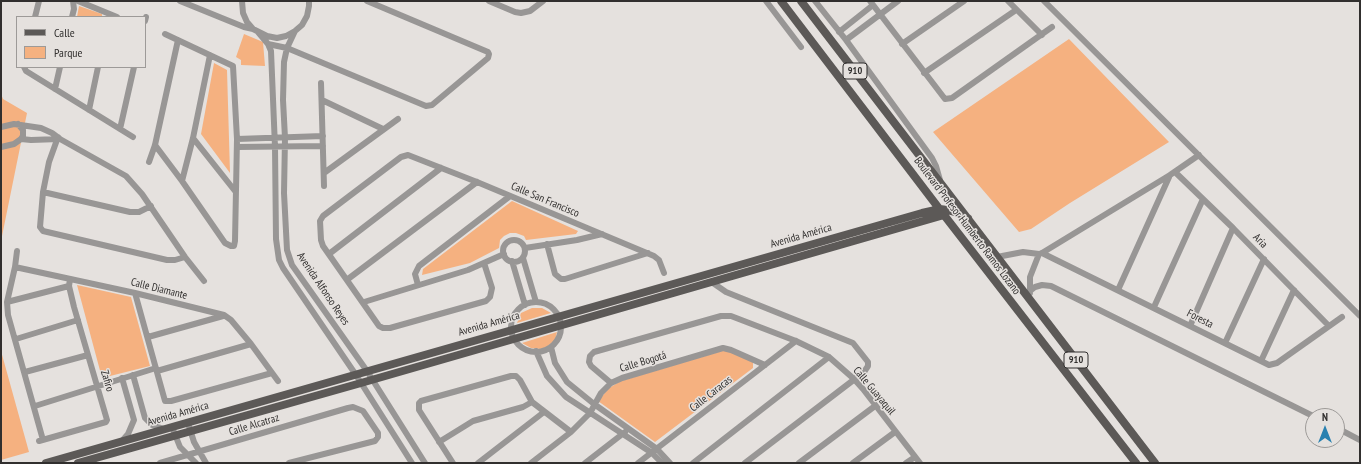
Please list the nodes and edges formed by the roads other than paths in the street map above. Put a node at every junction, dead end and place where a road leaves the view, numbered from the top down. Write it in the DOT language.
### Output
graph roads {
  1 [pos="39,1"];
  2 [pos="73,1"];
  3 [pos="80,1"];
  4 [pos="180,1"];
  5 [pos="242,1"];
  6 [pos="309,1"];
  7 [pos="367,1"];
  8 [pos="489,1"];
  9 [pos="766,1"];
  10 [pos="781,1"];
  11 [pos="801,1"];
  12 [pos="815,1"];
  13 [pos="898,1"];
  14 [pos="964,1"];
  15 [pos="1008,1"];
  16 [pos="1044,1"];
  17 [pos="539,2"];
  18 [pos="872,3"];
  19 [pos="74,9"];
  20 [pos="1016,10"];
  21 [pos="880,14"];
  22 [pos="109,15"];
  23 [pos="35,16"];
  24 [pos="72,16"];
  25 [pos="1052,27"];
  26 [pos="255,31"];
  27 [pos="295,32"];
  28 [pos="839,32"];
  29 [pos="165,34"];
  30 [pos="1042,35"];
  31 [pos="178,40"];
  32 [pos="846,40"];
  33 [pos="268,44"];
  34 [pos="902,44"];
  35 [pos="801,47"];
  36 [pos="287,48"];
  37 [pos="210,55"];
  38 [pos="24,68"];
  39 [pos="60,68"];
  40 [pos="98,68"];
  41 [pos="134,68"];
  42 [pos="924,73"];
  43 [pos="321,83"];
  44 [pos="55,89"];
  45 [pos="322,100"];
  46 [pos="89,110"];
  47 [pos="398,119"];
  48 [pos="18,124"];
  49 [pos="1,127"];
  50 [pos="120,129"];
  51 [pos="383,129"];
  52 [pos="323,136"];
  53 [pos="132,137"];
  54 [pos="58,138"];
  55 [pos="193,138"];
  56 [pos="274,138"];
  57 [pos="285,138"];
  58 [pos="21,139"];
  59 [pos="237,139"];
  60 [pos="155,145"];
  61 [pos="323,146"];
  62 [pos="1,147"];
  63 [pos="237,147"];
  64 [pos="275,147"];
  65 [pos="285,147"];
  66 [pos="1199,155"];
  67 [pos="149,162"];
  68 [pos="441,168"];
  69 [pos="1173,173"];
  70 [pos="324,174"];
  71 [pos="182,181"];
  72 [pos="477,182"];
  73 [pos="324,186"];
  74 [pos="943,188"];
  75 [pos="43,192"];
  76 [pos="235,192"];
  77 [pos="929,194"];
  78 [pos="510,196"];
  79 [pos="1203,199"];
  80 [pos="151,206"];
  81 [pos="942,212"];
  82 [pos="922,213"];
  83 [pos="968,218"];
  84 [pos="276,222"];
  85 [pos="285,222"];
  86 [pos="1233,228"];
  87 [pos="602,234"];
  88 [pos="547,244"];
  89 [pos="525,248"];
  90 [pos="17,252"];
  91 [pos="648,253"];
  92 [pos="1040,253"];
  93 [pos="329,254"];
  94 [pos="504,254"];
  95 [pos="185,257"];
  96 [pos="997,257"];
  97 [pos="523,258"];
  98 [pos="1264,259"];
  99 [pos="512,261"];
  100 [pos="484,263"];
  101 [pos="15,267"];
  102 [pos="664,273"];
  103 [pos="700,276"];
  104 [pos="70,279"];
  105 [pos="348,279"];
  106 [pos="204,281"];
  107 [pos="713,283"];
  108 [pos="418,285"];
  109 [pos="703,285"];
  110 [pos="70,286"];
  111 [pos="531,288"];
  112 [pos="521,290"];
  113 [pos="1118,290"];
  114 [pos="1294,290"];
  115 [pos="1030,291"];
  116 [pos="136,293"];
  117 [pos="1031,300"];
  118 [pos="7,302"];
  119 [pos="364,302"];
  120 [pos="536,302"];
  121 [pos="525,305"];
  122 [pos="1154,307"];
  123 [pos="224,315"];
  124 [pos="559,316"];
  125 [pos="1360,316"];
  126 [pos="1342,317"];
  127 [pos="78,320"];
  128 [pos="561,326"];
  129 [pos="1190,326"];
  130 [pos="1329,326"];
  131 [pos="512,330"];
  132 [pos="148,337"];
  133 [pos="16,339"];
  134 [pos="515,339"];
  135 [pos="796,341"];
  136 [pos="1225,343"];
  137 [pos="251,344"];
  138 [pos="551,347"];
  139 [pos="536,352"];
  140 [pos="88,355"];
  141 [pos="829,357"];
  142 [pos="1261,361"];
  143 [pos="765,365"];
  144 [pos="157,370"];
  145 [pos="367,371"];
  146 [pos="25,372"];
  147 [pos="272,373"];
  148 [pos="133,374"];
  149 [pos="356,375"];
  150 [pos="122,378"];
  151 [pos="854,378"];
  152 [pos="373,380"];
  153 [pos="278,381"];
  154 [pos="567,382"];
  155 [pos="361,383"];
  156 [pos="611,383"];
  157 [pos="98,386"];
  158 [pos="559,390"];
  159 [pos="139,396"];
  160 [pos="128,400"];
  161 [pos="532,402"];
  162 [pos="594,404"];
  163 [pos="35,406"];
  164 [pos="875,406"];
  165 [pos="544,412"];
  166 [pos="1305,412"];
  167 [pos="590,413"];
  168 [pos="145,418"];
  169 [pos="134,420"];
  170 [pos="189,427"];
  171 [pos="169,428"];
  172 [pos="572,432"];
  173 [pos="626,432"];
  174 [pos="895,432"];
  175 [pos="1345,432"];
  176 [pos="175,435"];
  177 [pos="1136,438"];
  178 [pos="1360,440"];
  179 [pos="122,442"];
  180 [pos="439,442"];
  181 [pos="1123,446"];
  182 [pos="654,451"];
  183 [pos="1146,451"];
  184 [pos="199,452"];
  185 [pos="82,453"];
  186 [pos="187,455"];
  187 [pos="914,456"];
  188 [pos="71,460"];
  189 [pos="86,461"];
  190 [pos="1135,462"];
  191 [pos="46,463"];
  192 [pos="78,463"];
  193 [pos="160,463"];
  194 [pos="196,463"];
  195 [pos="206,463"];
  196 [pos="289,463"];
  197 [pos="412,463"];
  198 [pos="425,463"];
  199 [pos="453,463"];
  200 [pos="478,463"];
  201 [pos="532,463"];
  202 [pos="585,463"];
  203 [pos="638,463"];
  204 [pos="662,463"];
  205 [pos="670,463"];
  206 [pos="693,463"];
  207 [pos="745,463"];
  208 [pos="799,463"];
  209 [pos="853,463"];
  210 [pos="906,463"];
  211 [pos="920,463"];
  212 [pos="1155,463"];
  1 -- 23 [label="street"];
  2 -- 19 [label="street"];
  3 -- 19 [label="street"];
  3 -- 22 [label="street"];
  4 -- 26 [label="street"];
  5 -- 26 [label="street, Avenida Alfonso Reyes"];
  6 -- 27 [label="street, Avenida Alfonso Reyes"];
  7 -- 36 [label="street"];
  8 -- 17 [label="street"];
  9 -- 35 [label="street"];
  10 -- 77 [label="main road, Boulevard Profesor Humberto Ramos Lozano"];
  11 -- 74 [label="main road, Boulevard Profesor Humberto Ramos Lozano / 910"];
  12 -- 28 [label="street"];
  13 -- 21 [label="street"];
  14 -- 34 [label="street"];
  15 -- 20 [label="street"];
  16 -- 66 [label="street"];
  18 -- 21 [label="street"];
  18 -- 28 [label="street"];
  19 -- 24 [label="street"];
  20 -- 30 [label="street"];
  20 -- 42 [label="street"];
  21 -- 32 [label="street"];
  21 -- 34 [label="street"];
  25 -- 30 [label="street"];
  26 -- 27 [label="street"];
  26 -- 33 [label="street, Avenida Alfonso Reyes"];
  27 -- 36 [label="street, Avenida Alfonso Reyes"];
  28 -- 32 [label="street"];
  29 -- 31 [label="street"];
  30 -- 42 [label="street"];
  31 -- 37 [label="street"];
  31 -- 60 [label="street"];
  32 -- 74 [label="street"];
  33 -- 36 [label="street"];
  33 -- 56 [label="street, Avenida Alfonso Reyes"];
  34 -- 42 [label="street"];
  36 -- 57 [label="street, Avenida Alfonso Reyes"];
  37 -- 55 [label="street"];
  37 -- 59 [label="street"];
  38 -- 44 [label="street"];
  39 -- 44 [label="street"];
  40 -- 46 [label="street"];
  41 -- 50 [label="street"];
  43 -- 45 [label="street"];
  44 -- 46 [label="street"];
  45 -- 51 [label="street"];
  45 -- 52 [label="street"];
  46 -- 50 [label="street"];
  47 -- 51 [label="street"];
  48 -- 49 [label="street"];
  48 -- 54 [label="street"];
  48 -- 58 [label="street"];
  50 -- 53 [label="street"];
  51 -- 70 [label="street"];
  52 -- 57 [label="street"];
  52 -- 61 [label="street"];
  54 -- 58 [label="street"];
  54 -- 75 [label="street"];
  54 -- 80 [label="street"];
  55 -- 71 [label="street"];
  55 -- 76 [label="street"];
  56 -- 57 [label="street"];
  56 -- 59 [label="street"];
  56 -- 64 [label="street, Avenida Alfonso Reyes"];
  57 -- 65 [label="street, Avenida Alfonso Reyes"];
  58 -- 62 [label="street"];
  59 -- 63 [label="street"];
  60 -- 67 [label="street"];
  60 -- 71 [label="street"];
  61 -- 65 [label="street"];
  61 -- 70 [label="street"];
  63 -- 64 [label="street"];
  63 -- 76 [label="street"];
  64 -- 65 [label="street"];
  64 -- 84 [label="street, Avenida Alfonso Reyes"];
  65 -- 85 [label="street, Avenida Alfonso Reyes"];
  66 -- 69 [label="street"];
  66 -- 125 [label="street"];
  68 -- 72 [label="street, Calle San Francisco"];
  68 -- 93 [label="street"];
  68 -- 93 [label="street, Calle San Francisco"];
  69 -- 79 [label="street, Aria"];
  69 -- 92 [label="street"];
  69 -- 113 [label="street"];
  70 -- 73 [label="street"];
  71 -- 76 [label="street"];
  72 -- 78 [label="street, Calle San Francisco"];
  72 -- 105 [label="street"];
  74 -- 83 [label="main road, Boulevard Profesor Humberto Ramos Lozano / 910"];
  75 -- 80 [label="street"];
  75 -- 95 [label="street"];
  77 -- 81 [label="main road, Boulevard Profesor Humberto Ramos Lozano"];
  77 -- 82 [label="main road"];
  78 -- 87 [label="street, Calle San Francisco"];
  78 -- 108 [label="street"];
  79 -- 86 [label="street, Aria"];
  79 -- 122 [label="street"];
  80 -- 95 [label="street"];
  81 -- 82 [label="main road, Avenida América"];
  81 -- 83 [label="main road"];
  81 -- 107 [label="main road, Avenida América"];
  81 -- 181 [label="main road, Boulevard Profesor Humberto Ramos Lozano"];
  82 -- 103 [label="main road, Avenida América"];
  83 -- 96 [label="main road, Boulevard Profesor Humberto Ramos Lozano / 910"];
  84 -- 85 [label="street"];
  84 -- 149 [label="street, Avenida Alfonso Reyes"];
  85 -- 145 [label="street, Avenida Alfonso Reyes"];
  86 -- 98 [label="street, Aria"];
  86 -- 129 [label="street"];
  87 -- 88 [label="street"];
  87 -- 91 [label="street, Calle San Francisco"];
  88 -- 89 [label="street"];
  88 -- 91 [label="street"];
  89 -- 94 [label="street"];
  89 -- 97 [label="street"];
  90 -- 101 [label="street"];
  91 -- 102 [label="street, Calle San Francisco"];
  92 -- 96 [label="street"];
  92 -- 113 [label="street, Foresta"];
  92 -- 115 [label="street"];
  93 -- 105 [label="street"];
  94 -- 99 [label="street"];
  94 -- 100 [label="street"];
  95 -- 106 [label="street"];
  96 -- 117 [label="main road, Boulevard Profesor Humberto Ramos Lozano / 910"];
  97 -- 99 [label="street"];
  97 -- 111 [label="street"];
  98 -- 114 [label="street, Aria"];
  98 -- 136 [label="street"];
  99 -- 112 [label="street"];
  100 -- 108 [label="street"];
  100 -- 119 [label="street"];
  101 -- 104 [label="street, Calle Diamante"];
  101 -- 118 [label="street"];
  103 -- 109 [label="main road"];
  103 -- 124 [label="main road, Avenida América"];
  104 -- 110 [label="street, Zafiro"];
  104 -- 116 [label="street, Calle Diamante"];
  105 -- 119 [label="street"];
  107 -- 109 [label="main road, Avenida América"];
  107 -- 151 [label="street"];
  108 -- 119 [label="street"];
  109 -- 128 [label="main road, Avenida América"];
  110 -- 118 [label="street"];
  110 -- 127 [label="street, Zafiro"];
  111 -- 112 [label="street"];
  111 -- 120 [label="street"];
  112 -- 121 [label="street"];
  113 -- 122 [label="street, Foresta"];
  114 -- 130 [label="street, Aria"];
  114 -- 142 [label="street"];
  115 -- 117 [label="street"];
  115 -- 166 [label="street"];
  116 -- 123 [label="street, Calle Diamante"];
  116 -- 132 [label="street"];
  117 -- 177 [label="main road, Boulevard Profesor Humberto Ramos Lozano / 910"];
  118 -- 133 [label="street"];
  120 -- 121 [label="street"];
  120 -- 124 [label="street"];
  121 -- 131 [label="street"];
  122 -- 129 [label="street, Foresta"];
  123 -- 132 [label="street"];
  123 -- 137 [label="street, Calle Diamante"];
  124 -- 128 [label="street"];
  124 -- 131 [label="main road, Avenida América"];
  126 -- 130 [label="street, Foresta"];
  127 -- 133 [label="street"];
  127 -- 140 [label="street, Zafiro"];
  128 -- 134 [label="main road, Avenida América"];
  128 -- 138 [label="street"];
  129 -- 136 [label="street, Foresta"];
  130 -- 142 [label="street, Foresta"];
  131 -- 134 [label="street"];
  131 -- 145 [label="main road, Avenida América"];
  132 -- 144 [label="street"];
  133 -- 146 [label="street"];
  134 -- 139 [label="street"];
  134 -- 152 [label="main road, Avenida América"];
  135 -- 141 [label="street, Calle Guayaquil"];
  135 -- 143 [label="street, Calle Caracas"];
  135 -- 156 [label="street, Calle Guayaquil"];
  136 -- 142 [label="street, Foresta"];
  137 -- 144 [label="street"];
  137 -- 147 [label="street, Calle Diamante"];
  138 -- 139 [label="street"];
  138 -- 154 [label="street"];
  139 -- 158 [label="street"];
  140 -- 146 [label="street"];
  140 -- 157 [label="street, Zafiro"];
  141 -- 151 [label="street, Calle Guayaquil"];
  141 -- 206 [label="street"];
  143 -- 156 [label="street, Calle Bogotá"];
  143 -- 182 [label="street, Calle Caracas"];
  144 -- 147 [label="street"];
  144 -- 148 [label="street"];
  145 -- 149 [label="main road, Avenida América"];
  145 -- 152 [label="street, Avenida Alfonso Reyes"];
  146 -- 163 [label="street"];
  147 -- 153 [label="street, Calle Diamante"];
  148 -- 150 [label="street"];
  148 -- 159 [label="street"];
  149 -- 155 [label="street, Avenida Alfonso Reyes"];
  149 -- 170 [label="main road, Avenida América"];
  150 -- 157 [label="street"];
  150 -- 160 [label="street"];
  151 -- 164 [label="street, Calle Guayaquil"];
  151 -- 207 [label="street"];
  152 -- 155 [label="main road, Avenida América"];
  152 -- 198 [label="street, Avenida Alfonso Reyes"];
  154 -- 158 [label="street"];
  154 -- 162 [label="street"];
  155 -- 170 [label="main road, Avenida América"];
  155 -- 197 [label="street, Avenida Alfonso Reyes"];
  156 -- 162 [label="street, Calle Bogotá"];
  157 -- 163 [label="street"];
  157 -- 163 [label="street, Zafiro"];
  158 -- 167 [label="street"];
  159 -- 160 [label="street"];
  159 -- 168 [label="street"];
  160 -- 169 [label="street"];
  161 -- 165 [label="street"];
  161 -- 180 [label="street"];
  161 -- 180 [label="street"];
  162 -- 167 [label="street, Calle Bogotá"];
  162 -- 173 [label="street"];
  164 -- 174 [label="street, Calle Guayaquil"];
  164 -- 208 [label="street"];
  165 -- 172 [label="street"];
  165 -- 200 [label="street"];
  167 -- 172 [label="street, Calle Bogotá"];
  167 -- 173 [label="street"];
  168 -- 169 [label="street"];
  168 -- 171 [label="street"];
  169 -- 179 [label="street"];
  170 -- 171 [label="main road, Avenida América"];
  170 -- 176 [label="main road, Avenida América"];
  170 -- 184 [label="street"];
  171 -- 176 [label="street"];
  171 -- 179 [label="main road, Avenida América"];
  172 -- 201 [label="street, Calle Bogotá"];
  173 -- 182 [label="street"];
  173 -- 202 [label="street"];
  174 -- 187 [label="street, Calle Guayaquil"];
  174 -- 209 [label="street"];
  175 -- 178 [label="street"];
  176 -- 186 [label="street"];
  176 -- 189 [label="main road, Avenida América"];
  177 -- 181 [label="main road"];
  177 -- 183 [label="main road, Boulevard Profesor Humberto Ramos Lozano / 910"];
  179 -- 185 [label="main road, Avenida América"];
  180 -- 199 [label="street"];
  181 -- 190 [label="main road, Boulevard Profesor Humberto Ramos Lozano"];
  182 -- 203 [label="street, Calle Caracas"];
  182 -- 204 [label="street"];
  182 -- 205 [label="street"];
  183 -- 190 [label="main road"];
  183 -- 212 [label="main road, Boulevard Profesor Humberto Ramos Lozano / 910"];
  184 -- 186 [label="street, Calle Alcatraz"];
  184 -- 195 [label="street"];
  184 -- 196 [label="street, Calle Alcatraz"];
  185 -- 188 [label="main road, Avenida América"];
  185 -- 189 [label="main road"];
  186 -- 193 [label="street, Calle Alcatraz"];
  186 -- 194 [label="street"];
  187 -- 210 [label="street"];
  187 -- 211 [label="street, Calle Guayaquil"];
  188 -- 191 [label="main road, Avenida América"];
  189 -- 192 [label="main road, Avenida América"];
}
